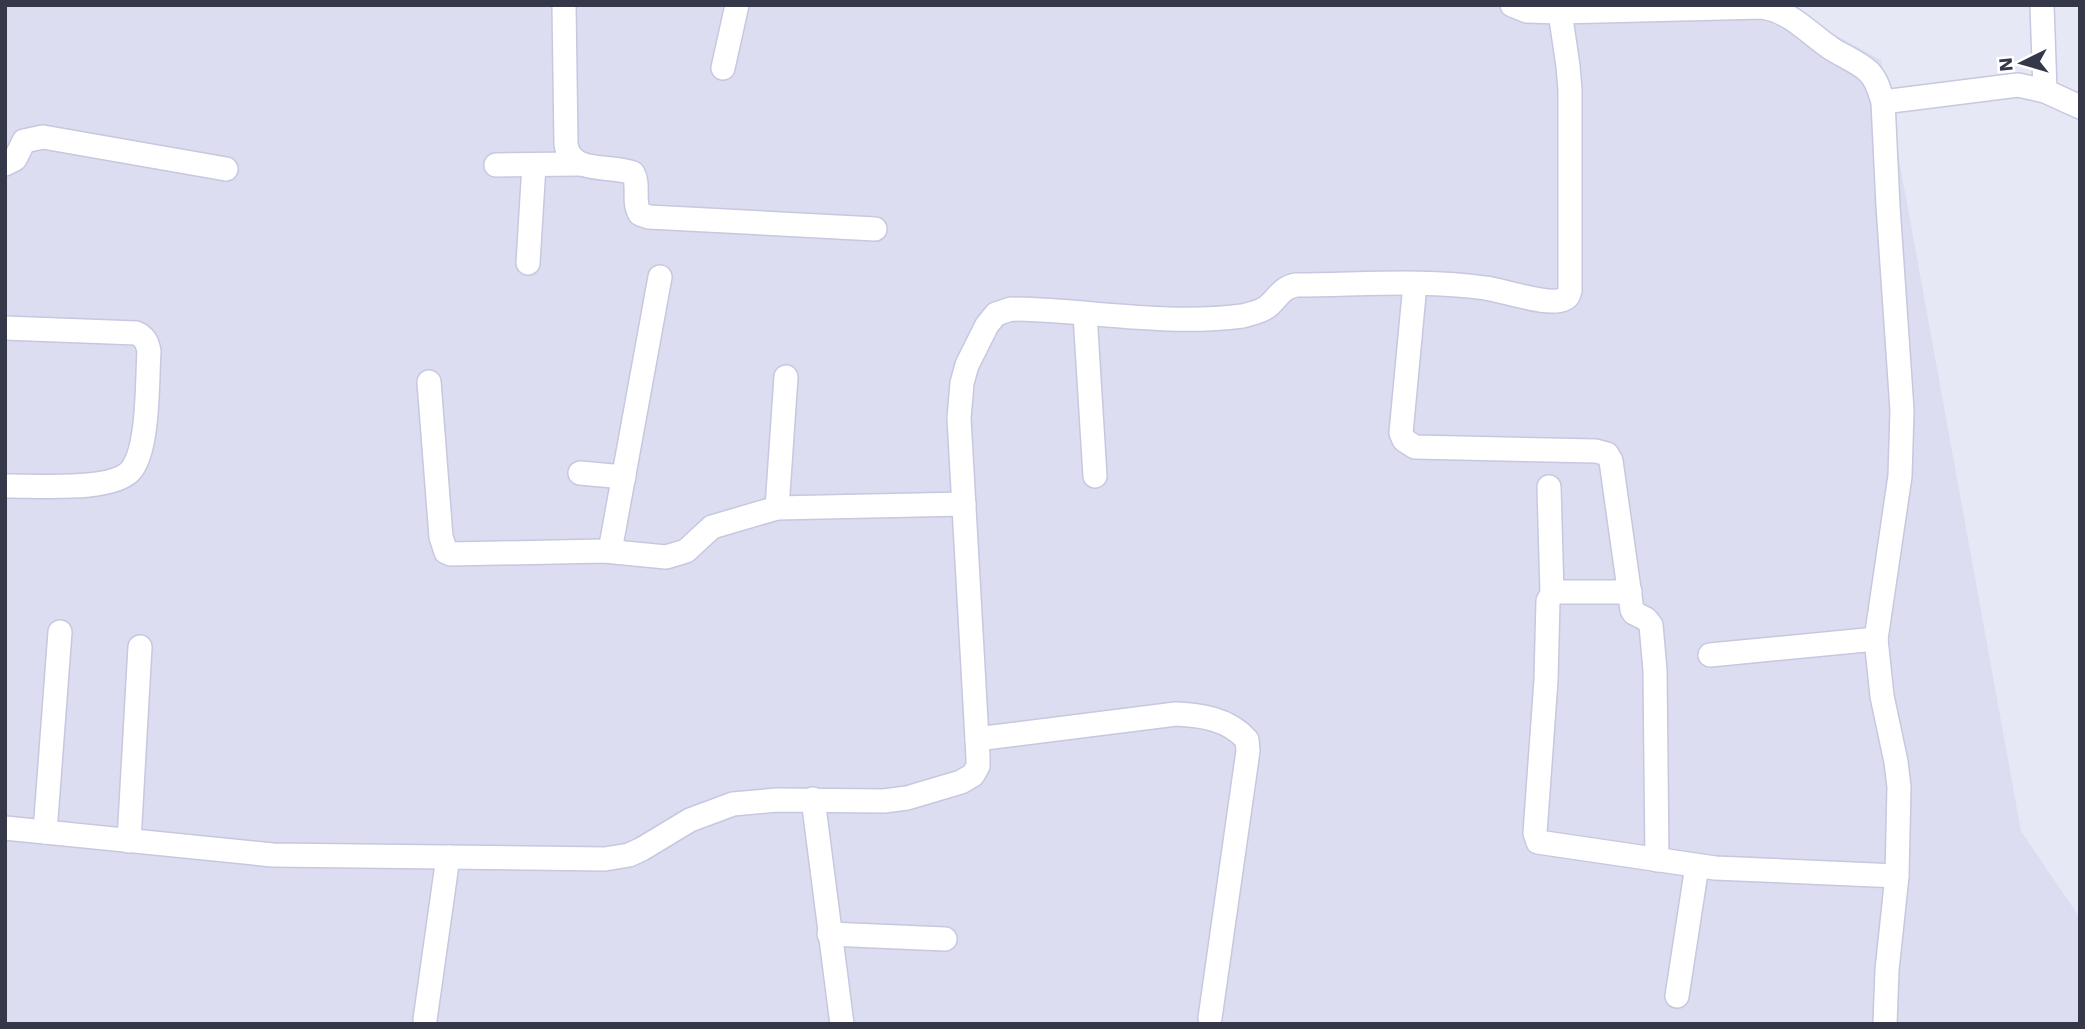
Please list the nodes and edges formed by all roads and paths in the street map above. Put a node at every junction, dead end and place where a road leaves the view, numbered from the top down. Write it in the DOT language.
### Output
graph roads {
  1 [pos="564,5"];
  2 [pos="737,5"];
  3 [pos="1512,5"];
  4 [pos="2042,5"];
  5 [pos="1560,12"];
  6 [pos="723,68"];
  7 [pos="2045,91"];
  8 [pos="1883,102"];
  9 [pos="2080,107"];
  10 [pos="5,164"];
  11 [pos="581,164"];
  12 [pos="496,165"];
  13 [pos="534,165"];
  14 [pos="226,169"];
  15 [pos="875,229"];
  16 [pos="528,263"];
  17 [pos="660,277"];
  18 [pos="1415,284"];
  19 [pos="1085,314"];
  20 [pos="5,328"];
  21 [pos="786,377"];
  22 [pos="429,382"];
  23 [pos="579,473"];
  24 [pos="1095,476"];
  25 [pos="624,477"];
  26 [pos="5,486"];
  27 [pos="1549,487"];
  28 [pos="964,504"];
  29 [pos="778,508"];
  30 [pos="610,551"];
  31 [pos="1630,592"];
  32 [pos="1552,594"];
  33 [pos="60,632"];
  34 [pos="1876,639"];
  35 [pos="140,647"];
  36 [pos="1710,655"];
  37 [pos="977,739"];
  38 [pos="813,799"];
  39 [pos="5,828"];
  40 [pos="45,832"];
  41 [pos="129,841"];
  42 [pos="448,857"];
  43 [pos="1657,860"];
  44 [pos="1698,866"];
  45 [pos="1897,876"];
  46 [pos="829,934"];
  47 [pos="945,939"];
  48 [pos="1677,996"];
  49 [pos="1210,1018"];
  50 [pos="425,1020"];
  51 [pos="842,1024"];
  52 [pos="1885,1024"];
  1 -- 11 [label="street"];
  2 -- 6 [label="street"];
  3 -- 5 [label="street"];
  4 -- 7 [label="street"];
  5 -- 8 [label="street"];
  5 -- 18 [label="street"];
  7 -- 8 [label="street"];
  7 -- 9 [label="street"];
  8 -- 34 [label="street"];
  10 -- 14 [label="street"];
  11 -- 13 [label="street"];
  11 -- 15 [label="street"];
  12 -- 13 [label="street"];
  13 -- 16 [label="street"];
  17 -- 25 [label="street"];
  18 -- 19 [label="street"];
  18 -- 31 [label="street"];
  19 -- 24 [label="street"];
  19 -- 28 [label="street"];
  20 -- 26 [label="street"];
  21 -- 29 [label="street"];
  22 -- 30 [label="street"];
  23 -- 25 [label="street"];
  25 -- 30 [label="street"];
  27 -- 32 [label="street"];
  28 -- 29 [label="street"];
  28 -- 37 [label="street"];
  29 -- 30 [label="street"];
  31 -- 32 [label="street"];
  31 -- 43 [label="street"];
  32 -- 43 [label="street"];
  33 -- 40 [label="street"];
  34 -- 36 [label="street"];
  34 -- 45 [label="street"];
  35 -- 41 [label="street"];
  37 -- 38 [label="street"];
  37 -- 49 [label="street"];
  38 -- 42 [label="street"];
  38 -- 46 [label="street"];
  39 -- 40 [label="street"];
  40 -- 41 [label="street"];
  41 -- 42 [label="street"];
  42 -- 50 [label="street"];
  43 -- 44 [label="street"];
  44 -- 45 [label="street"];
  44 -- 48 [label="street"];
  45 -- 52 [label="street"];
  46 -- 47 [label="street"];
  46 -- 51 [label="street"];
}
